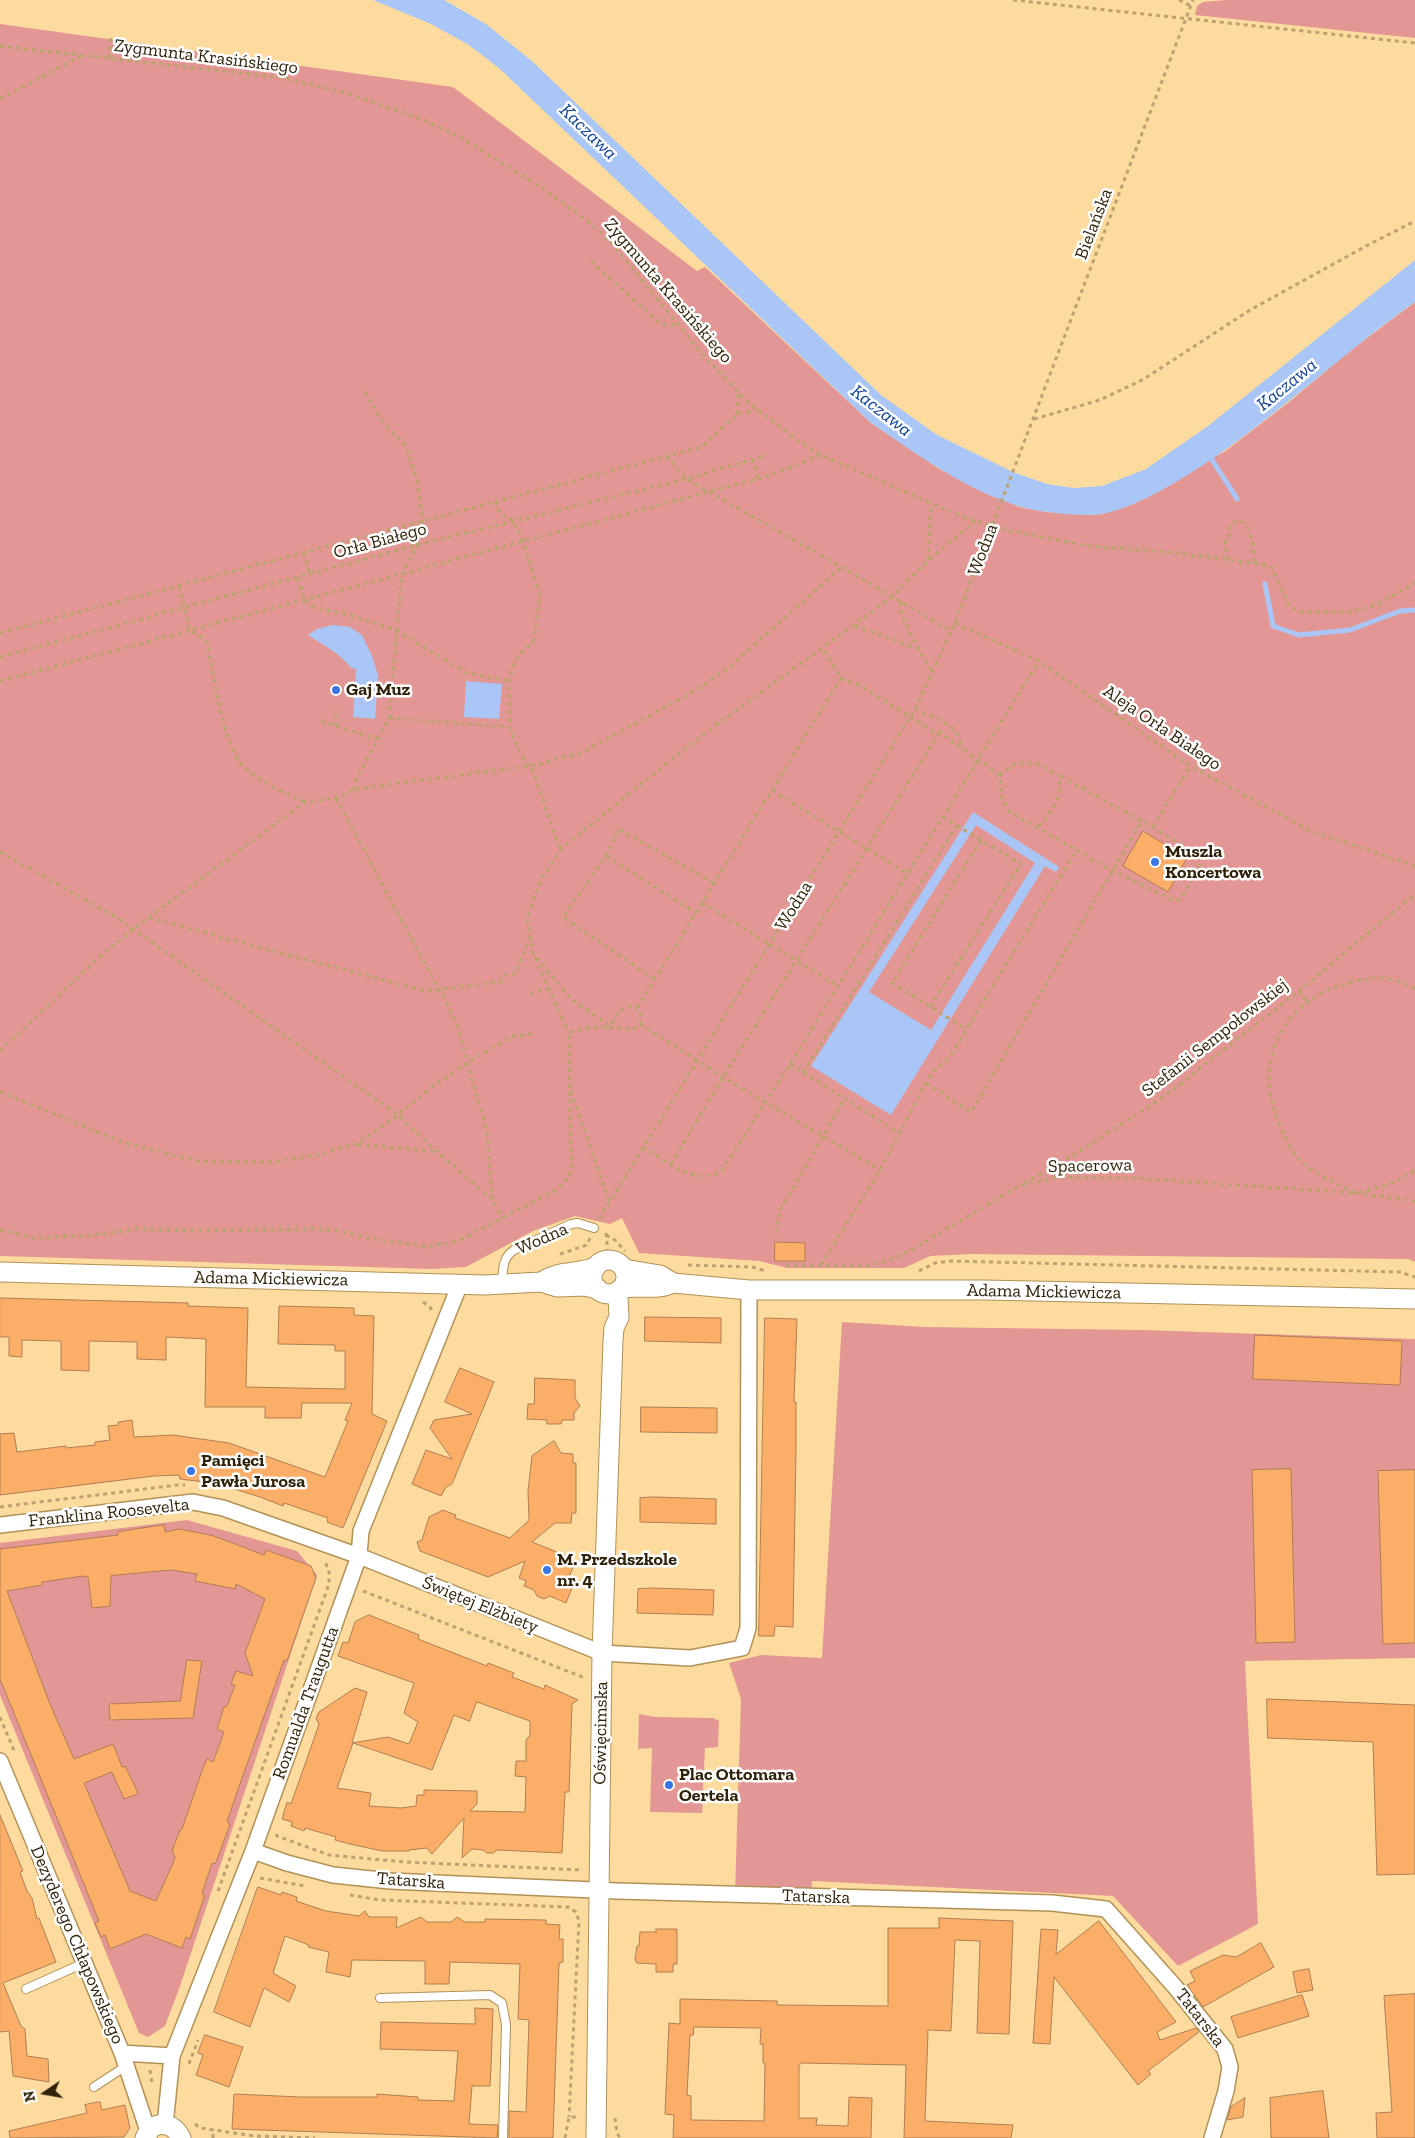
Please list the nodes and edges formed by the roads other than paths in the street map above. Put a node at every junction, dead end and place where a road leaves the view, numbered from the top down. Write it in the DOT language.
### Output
graph roads {
  1 [pos="594,1228"];
  2 [pos="627,1262"];
  3 [pos="596,1267"];
  4 [pos="0,1272"];
  5 [pos="541,1282"];
  6 [pos="673,1283"];
  7 [pos="460,1284"];
  8 [pos="502,1284"];
  9 [pos="610,1290"];
  10 [pos="749,1290"];
  11 [pos="1415,1299"];
  12 [pos="0,1525"];
  13 [pos="358,1556"];
  14 [pos="595,1651"];
  15 [pos="0,1762"];
  16 [pos="253,1851"];
  17 [pos="599,1891"];
  18 [pos="84,1963"];
  19 [pos="26,1989"];
  20 [pos="380,1998"];
  21 [pos="172,2056"];
  22 [pos="124,2060"];
  23 [pos="94,2087"];
  24 [pos="153,2131"];
  25 [pos="181,2138"];
  26 [pos="503,2138"];
  27 [pos="596,2138"];
  28 [pos="1212,2138"];
  1 -- 8 [label="lane, Wodna"];
  2 -- 3 [label="street, Adama Mickiewicza"];
  2 -- 6 [label="street, Adama Mickiewicza"];
  2 -- 9 [label="street"];
  3 -- 5 [label="street, Adama Mickiewicza"];
  3 -- 9 [label="street"];
  4 -- 7 [label="street, Adama Mickiewicza"];
  5 -- 8 [label="street, Adama Mickiewicza"];
  5 -- 9 [label="street, Adama Mickiewicza"];
  6 -- 9 [label="street, Adama Mickiewicza"];
  6 -- 10 [label="street, Adama Mickiewicza"];
  7 -- 8 [label="street, Adama Mickiewicza"];
  7 -- 13 [label="street, Romualda Traugutta"];
  9 -- 14 [label="street, Oświęcimska"];
  10 -- 11 [label="street, Adama Mickiewicza"];
  10 -- 14 [label="street, Świętej Elżbiety"];
  12 -- 13 [label="street, Franklina Roosevelta"];
  13 -- 14 [label="street, Świętej Elżbiety"];
  13 -- 16 [label="street, Romualda Traugutta"];
  14 -- 17 [label="street, Oświęcimska"];
  15 -- 18 [label="street, Dezyderego Chłapowskiego"];
  16 -- 17 [label="street, Tatarska"];
  16 -- 21 [label="street, Romualda Traugutta"];
  17 -- 27 [label="street, Oświęcimska"];
  17 -- 28 [label="street, Tatarska"];
  18 -- 19 [label="lane"];
  18 -- 22 [label="street, Dezyderego Chłapowskiego"];
  20 -- 26 [label="lane"];
  21 -- 22 [label="street"];
  21 -- 24 [label="street, Romualda Traugutta"];
  22 -- 23 [label="lane"];
  22 -- 24 [label="street, Dezyderego Chłapowskiego"];
  24 -- 25 [label="street"];
}
